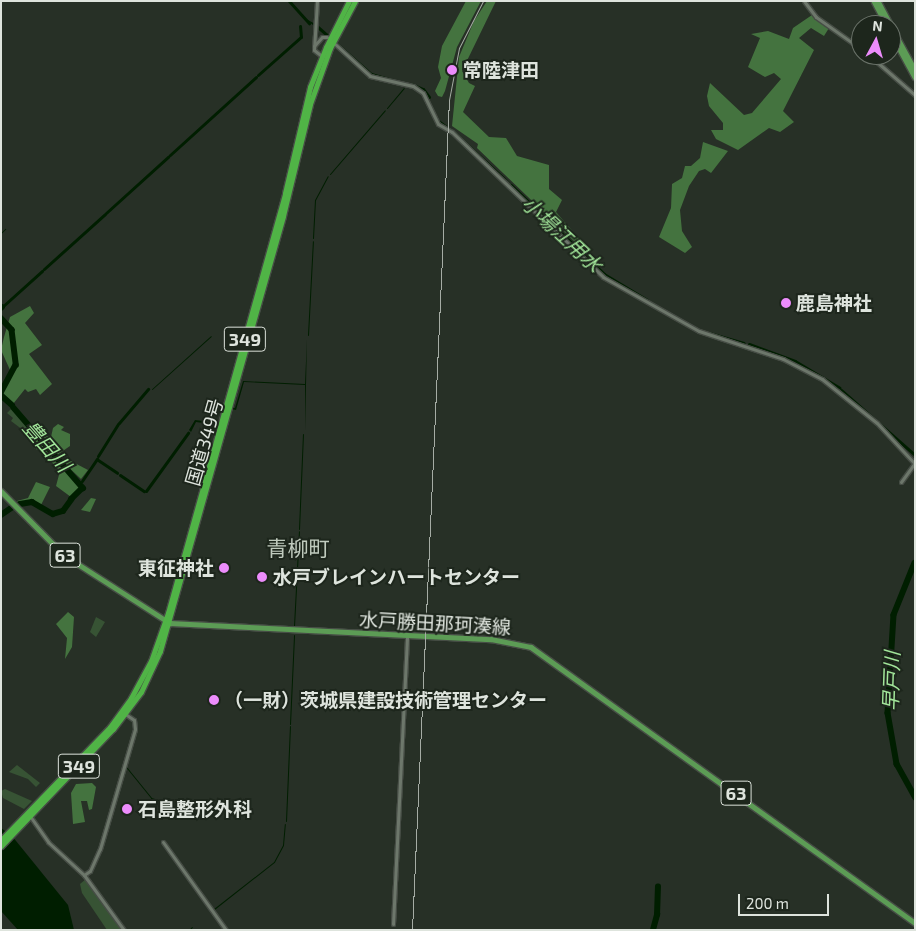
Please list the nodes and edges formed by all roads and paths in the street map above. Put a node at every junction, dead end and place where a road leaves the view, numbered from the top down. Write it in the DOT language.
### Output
graph roads {
  1 [pos="317,1"];
  2 [pos="349,1"];
  3 [pos="355,1"];
  4 [pos="804,1"];
  5 [pos="874,1"];
  6 [pos="878,1"];
  7 [pos="881,15"];
  8 [pos="886,15"];
  9 [pos="327,37"];
  10 [pos="851,42"];
  11 [pos="335,44"];
  12 [pos="901,44"];
  13 [pos="314,46"];
  14 [pos="901,51"];
  15 [pos="323,58"];
  16 [pos="880,65"];
  17 [pos="915,70"];
  18 [pos="915,77"];
  19 [pos="915,95"];
  20 [pos="915,464"];
  21 [pos="901,482"];
  22 [pos="1,491"];
  23 [pos="168,622"];
  24 [pos="407,636"];
  25 [pos="123,713"];
  26 [pos="30,816"];
  27 [pos="24,820"];
  28 [pos="1,840"];
  29 [pos="163,842"];
  30 [pos="1,846"];
  31 [pos="84,875"];
  32 [pos="915,923"];
  33 [pos="393,924"];
  34 [pos="124,930"];
  35 [pos="226,930"];
  1 -- 13 [label="street"];
  2 -- 15 [label="highway, 国道349号 / 349"];
  3 -- 15 [label="highway, 国道349号 / 349"];
  4 -- 10 [label="street"];
  5 -- 7 [label="main road"];
  6 -- 8 [label="main road"];
  9 -- 13 [label="street"];
  11 -- 20 [label="street"];
  12 -- 17 [label="main road"];
  13 -- 15 [label="street"];
  14 -- 18 [label="main road"];
  15 -- 23 [label="highway, 国道349号 / 349"];
  16 -- 19 [label="street"];
  20 -- 21 [label="street"];
  22 -- 23 [label="main road, 63"];
  23 -- 24 [label="main road, 水戸勝田那珂湊線 / 63"];
  23 -- 25 [label="highway, 国道349号 / 349"];
  24 -- 32 [label="main road, 水戸勝田那珂湊線 / 63"];
  24 -- 33 [label="street"];
  25 -- 26 [label="highway, 国道349号 / 349"];
  25 -- 27 [label="highway, 国道349号 / 349"];
  25 -- 31 [label="street"];
  26 -- 27 [label="highway, 国道349号 / 349"];
  26 -- 31 [label="street"];
  27 -- 28 [label="highway, 国道349号 / 349"];
  27 -- 30 [label="highway, 国道349号 / 349"];
  29 -- 35 [label="street"];
  31 -- 34 [label="street"];
}
